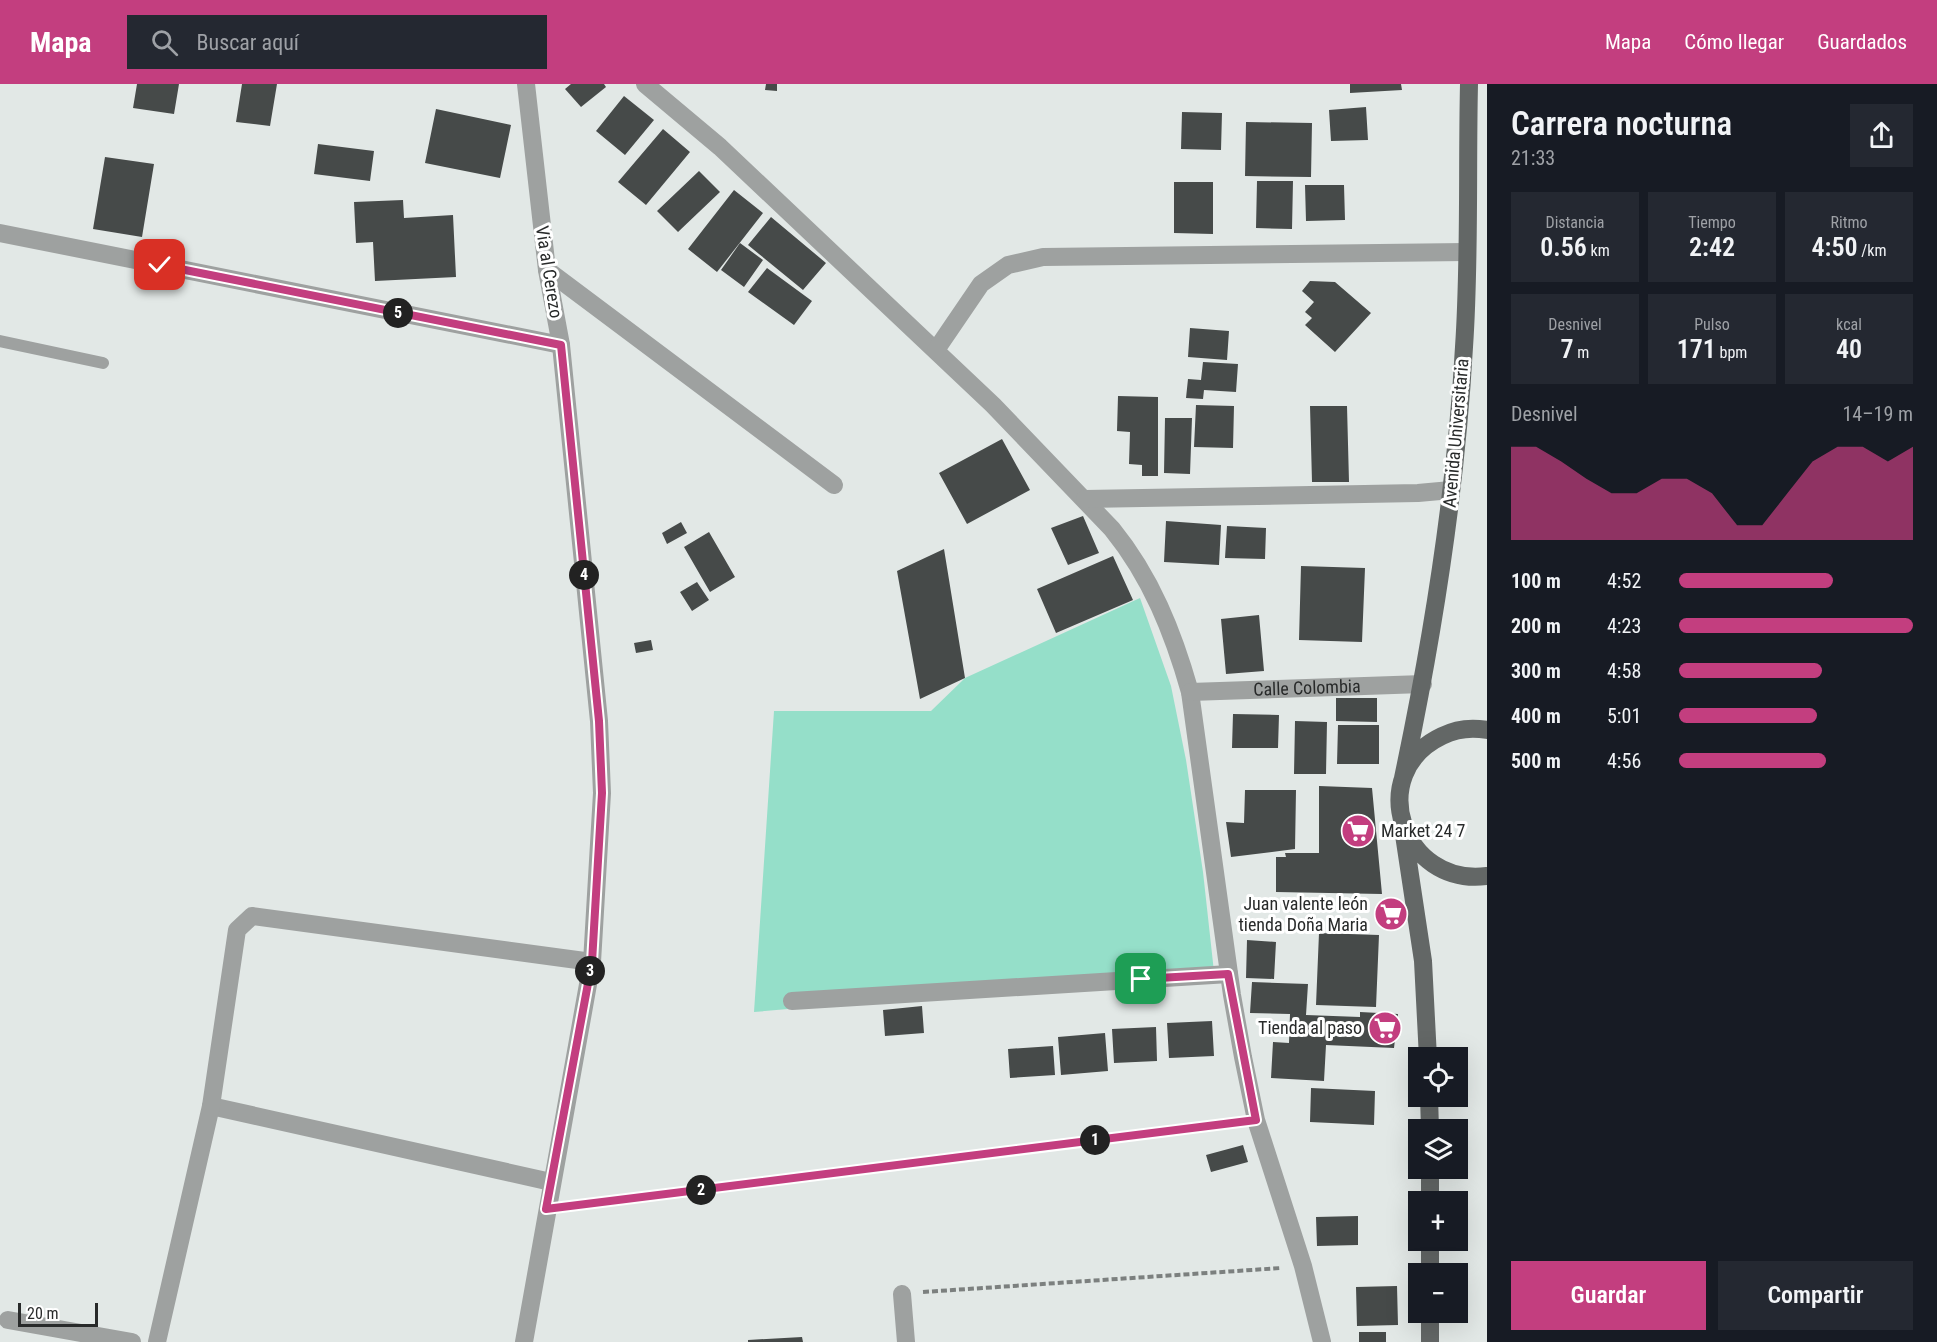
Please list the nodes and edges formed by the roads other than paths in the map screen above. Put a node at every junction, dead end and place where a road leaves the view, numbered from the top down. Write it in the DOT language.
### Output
graph roads {
  1 [pos="526,84"];
  2 [pos="645,84"];
  3 [pos="1468,84"];
  4 [pos="0,233"];
  5 [pos="1466,252"];
  6 [pos="547,270"];
  7 [pos="0,341"];
  8 [pos="561,345"];
  9 [pos="936,350"];
  10 [pos="103,363"];
  11 [pos="834,485"];
  12 [pos="1451,490"];
  13 [pos="1085,499"];
  14 [pos="1423,684"];
  15 [pos="1190,692"];
  16 [pos="1487,728"];
  17 [pos="1403,778"];
  18 [pos="1401,819"];
  19 [pos="1487,876"];
  20 [pos="592,962"];
  21 [pos="1228,974"];
  22 [pos="792,1001"];
  23 [pos="1427,1047"];
  24 [pos="211,1106"];
  25 [pos="551,1182"];
  26 [pos="902,1294"];
  27 [pos="8,1320"];
  28 [pos="1430,1323"];
  29 [pos="132,1342"];
  30 [pos="157,1342"];
  31 [pos="524,1342"];
  32 [pos="906,1342"];
  33 [pos="1322,1342"];
  34 [pos="1430,1342"];
  1 -- 6 [label="street, Via al Cerezo"];
  2 -- 9 [label="street"];
  3 -- 5 [label="main road, Avenida Universitaria"];
  4 -- 8 [label="street"];
  5 -- 9 [label="street"];
  5 -- 12 [label="main road, Avenida Universitaria"];
  6 -- 8 [label="street, Via al Cerezo"];
  6 -- 11 [label="street"];
  7 -- 10 [label="lane"];
  8 -- 20 [label="street, Via al Cerezo"];
  9 -- 13 [label="street"];
  12 -- 13 [label="street"];
  12 -- 14 [label="main road, Avenida Universitaria"];
  13 -- 15 [label="street"];
  14 -- 15 [label="street, Calle Colombia"];
  14 -- 17 [label="main road, Avenida Universitaria"];
  15 -- 21 [label="street"];
  16 -- 17 [label="main road"];
  17 -- 18 [label="main road, Avenida Universitaria"];
  18 -- 19 [label="main road"];
  18 -- 23 [label="main road, Avenida Universitaria"];
  20 -- 24 [label="street"];
  20 -- 25 [label="street, Via al Cerezo"];
  21 -- 22 [label="street"];
  21 -- 33 [label="street"];
  24 -- 25 [label="street"];
  24 -- 30 [label="street"];
  25 -- 31 [label="street, Via al Cerezo"];
  26 -- 32 [label="street"];
  27 -- 29 [label="street"];
  28 -- 34 [label="main road"];
}
